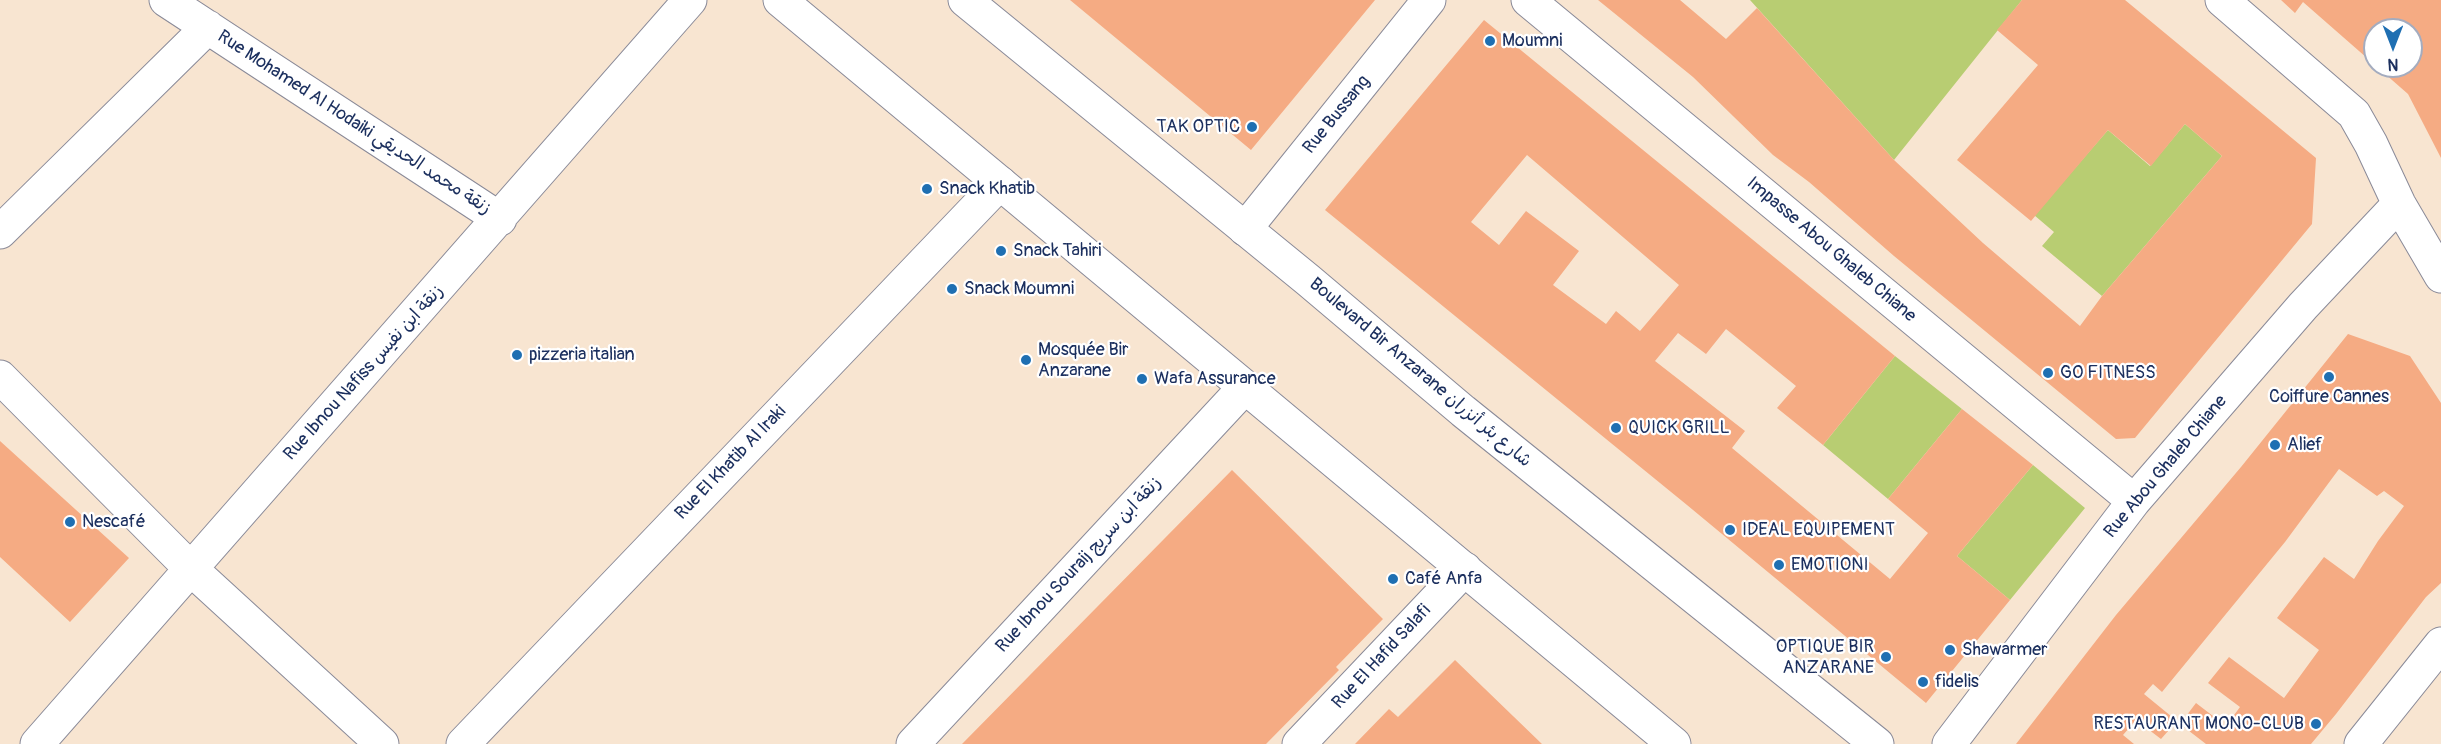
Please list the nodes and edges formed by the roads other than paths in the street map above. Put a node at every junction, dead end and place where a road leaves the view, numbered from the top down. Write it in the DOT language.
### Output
graph roads {
  1 [pos="166,0"];
  2 [pos="690,0"];
  3 [pos="780,0"];
  4 [pos="965,0"];
  5 [pos="1429,0"];
  6 [pos="1528,0"];
  7 [pos="2222,0"];
  8 [pos="208,27"];
  9 [pos="1000,183"];
  10 [pos="2399,204"];
  11 [pos="500,219"];
  12 [pos="1245,229"];
  13 [pos="0,232"];
  14 [pos="2441,276"];
  15 [pos="0,377"];
  16 [pos="1245,387"];
  17 [pos="2134,501"];
  18 [pos="190,568"];
  19 [pos="1465,569"];
  20 [pos="2441,644"];
  21 [pos="37,744"];
  22 [pos="382,744"];
  23 [pos="463,744"];
  24 [pos="913,744"];
  25 [pos="1299,744"];
  26 [pos="1674,744"];
  27 [pos="1877,744"];
  28 [pos="1949,744"];
  29 [pos="2361,744"];
  1 -- 8 [label="street, Rue Mohamed Al Hodaiki زنقة محمد الحديقي"];
  2 -- 11 [label="street, Rue Ibnou Nafiss زنقة ابن نفيس"];
  3 -- 9 [label="street"];
  4 -- 12 [label="street, Boulevard Bir Anzarane شارع بئر أنزران"];
  5 -- 12 [label="street, Rue Bussang"];
  6 -- 17 [label="street, Impasse Abou Ghaleb Chiane"];
  7 -- 10 [label="street"];
  8 -- 11 [label="street, Rue Mohamed Al Hodaiki زنقة محمد الحديقي"];
  8 -- 13 [label="street, Rue Mohamed Al Hodaiki زنقة محمد الحديقي"];
  9 -- 16 [label="street"];
  9 -- 23 [label="street, Rue El Khatib Al Iraki"];
  10 -- 14 [label="street"];
  10 -- 17 [label="street, Rue Abou Ghaleb Chiane"];
  11 -- 18 [label="street, Rue Ibnou Nafiss زنقة ابن نفيس"];
  12 -- 27 [label="street, Boulevard Bir Anzarane شارع بئر أنزران"];
  15 -- 18 [label="street"];
  16 -- 19 [label="street"];
  16 -- 24 [label="street, Rue Ibnou Souraij زنقة ابن سريج"];
  17 -- 28 [label="street, Rue Abou Ghaleb Chiane"];
  18 -- 21 [label="street, Rue Ibnou Nafiss زنقة ابن نفيس"];
  18 -- 22 [label="street"];
  19 -- 25 [label="street, Rue El Hafid Salafi"];
  19 -- 26 [label="street"];
  20 -- 29 [label="street"];
}
